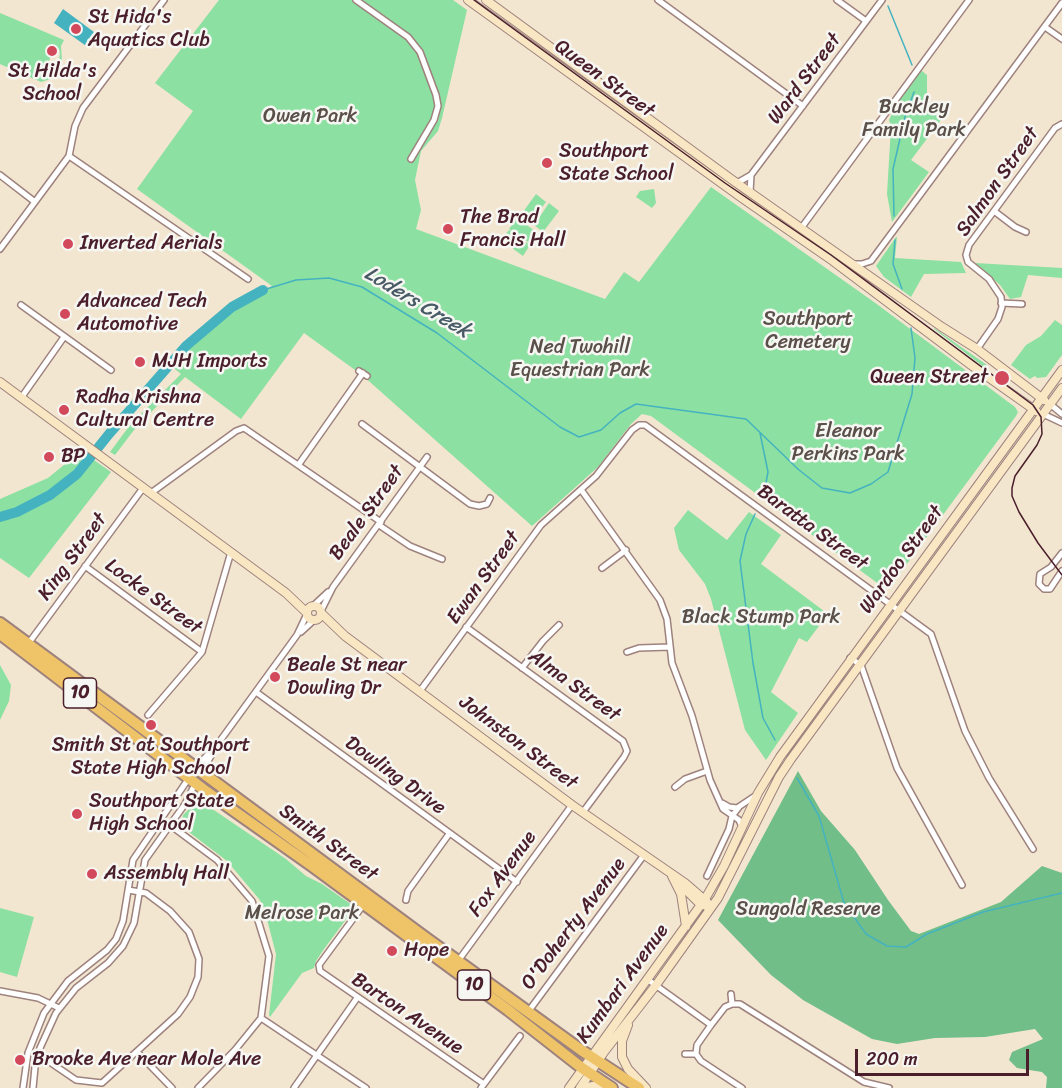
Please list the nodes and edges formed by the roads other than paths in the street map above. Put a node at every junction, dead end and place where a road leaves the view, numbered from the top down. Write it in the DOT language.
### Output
graph roads {
  1 [pos="164,0"];
  2 [pos="356,0"];
  3 [pos="468,0"];
  4 [pos="486,0"];
  5 [pos="658,0"];
  6 [pos="837,0"];
  7 [pos="882,0"];
  8 [pos="969,0"];
  9 [pos="1062,3"];
  10 [pos="866,21"];
  11 [pos="1045,27"];
  12 [pos="1062,39"];
  13 [pos="802,106"];
  14 [pos="1062,124"];
  15 [pos="69,156"];
  16 [pos="411,159"];
  17 [pos="0,175"];
  18 [pos="751,175"];
  19 [pos="737,183"];
  20 [pos="750,192"];
  21 [pos="35,202"];
  22 [pos="994,211"];
  23 [pos="802,227"];
  24 [pos="1026,232"];
  25 [pos="0,249"];
  26 [pos="871,261"];
  27 [pos="854,264"];
  28 [pos="872,277"];
  29 [pos="248,279"];
  30 [pos="1001,303"];
  31 [pos="1022,304"];
  32 [pos="21,305"];
  33 [pos="64,337"];
  34 [pos="977,349"];
  35 [pos="111,370"];
  36 [pos="1062,370"];
  37 [pos="363,374"];
  38 [pos="0,382"];
  39 [pos="1062,388"];
  40 [pos="1042,397"];
  41 [pos="21,398"];
  42 [pos="1050,404"];
  43 [pos="1033,410"];
  44 [pos="1043,414"];
  45 [pos="1062,414"];
  46 [pos="1062,423"];
  47 [pos="362,424"];
  48 [pos="427,457"];
  49 [pos="299,464"];
  50 [pos="419,466"];
  51 [pos="143,488"];
  52 [pos="582,490"];
  53 [pos="151,493"];
  54 [pos="490,498"];
  55 [pos="380,524"];
  56 [pos="626,550"];
  57 [pos="231,552"];
  58 [pos="1062,553"];
  59 [pos="442,559"];
  60 [pos="86,566"];
  61 [pos="602,568"];
  62 [pos="1062,571"];
  63 [pos="890,604"];
  64 [pos="900,611"];
  65 [pos="314,613"];
  66 [pos="0,623"];
  67 [pos="559,625"];
  68 [pos="466,627"];
  69 [pos="0,634"];
  70 [pos="28,644"];
  71 [pos="669,647"];
  72 [pos="202,652"];
  73 [pos="627,652"];
  74 [pos="850,658"];
  75 [pos="861,665"];
  76 [pos="522,668"];
  77 [pos="420,691"];
  78 [pos="256,692"];
  79 [pos="148,715"];
  80 [pos="199,770"];
  81 [pos="707,771"];
  82 [pos="192,781"];
  83 [pos="675,786"];
  84 [pos="758,793"];
  85 [pos="717,797"];
  86 [pos="188,800"];
  87 [pos="221,802"];
  88 [pos="572,805"];
  89 [pos="739,807"];
  90 [pos="583,812"];
  91 [pos="732,816"];
  92 [pos="170,825"];
  93 [pos="742,827"];
  94 [pos="449,834"];
  95 [pos="1033,849"];
  96 [pos="644,855"];
  97 [pos="672,875"];
  98 [pos="707,876"];
  99 [pos="517,882"];
  100 [pos="685,883"];
  101 [pos="714,885"];
  102 [pos="962,885"];
  103 [pos="128,890"];
  104 [pos="139,891"];
  105 [pos="406,900"];
  106 [pos="703,902"];
  107 [pos="364,904"];
  108 [pos="711,908"];
  109 [pos="686,926"];
  110 [pos="458,961"];
  111 [pos="647,978"];
  112 [pos="656,985"];
  113 [pos="0,992"];
  114 [pos="731,994"];
  115 [pos="357,998"];
  116 [pos="50,1003"];
  117 [pos="732,1004"];
  118 [pos="59,1008"];
  119 [pos="528,1012"];
  120 [pos="632,1016"];
  121 [pos="261,1018"];
  122 [pos="711,1025"];
  123 [pos="520,1036"];
  124 [pos="137,1052"];
  125 [pos="38,1054"];
  126 [pos="685,1054"];
  127 [pos="696,1054"];
  128 [pos="317,1056"];
  129 [pos="594,1059"];
  130 [pos="586,1071"];
  131 [pos="483,1086"];
  132 [pos="610,1087"];
  133 [pos="23,1088"];
  134 [pos="33,1088"];
  135 [pos="172,1088"];
  136 [pos="198,1088"];
  137 [pos="294,1088"];
  138 [pos="366,1088"];
  139 [pos="569,1088"];
  140 [pos="581,1088"];
  141 [pos="639,1088"];
  142 [pos="646,1088"];
  143 [pos="742,1088"];
  144 [pos="889,1088"];
  1 -- 15 [label="street"];
  2 -- 16 [label="street"];
  3 -- 43 [label="street, Queen Street"];
  4 -- 19 [label="street, Queen Street"];
  5 -- 13 [label="street"];
  6 -- 10 [label="street"];
  7 -- 10 [label="street, Ward Street"];
  8 -- 23 [label="street"];
  9 -- 11 [label="street"];
  10 -- 13 [label="street, Ward Street"];
  11 -- 12 [label="street"];
  11 -- 26 [label="street"];
  13 -- 18 [label="street, Ward Street"];
  14 -- 22 [label="street, Salmon Street"];
  15 -- 21 [label="street"];
  15 -- 29 [label="street"];
  17 -- 21 [label="street"];
  18 -- 19 [label="street, Ward Street"];
  18 -- 20 [label="street"];
  19 -- 20 [label="street, Queen Street"];
  20 -- 23 [label="street, Queen Street"];
  21 -- 25 [label="street"];
  22 -- 24 [label="street"];
  22 -- 30 [label="street, Salmon Street"];
  23 -- 27 [label="street, Queen Street"];
  26 -- 27 [label="street"];
  26 -- 28 [label="street"];
  27 -- 28 [label="street, Queen Street"];
  28 -- 34 [label="street, Queen Street"];
  30 -- 31 [label="street"];
  30 -- 34 [label="street"];
  32 -- 33 [label="street"];
  33 -- 35 [label="street"];
  33 -- 41 [label="street"];
  34 -- 40 [label="street, Queen Street"];
  36 -- 40 [label="street, Wardoo Street"];
  37 -- 49 [label="street"];
  38 -- 41 [label="street, Johnston Street"];
  39 -- 42 [label="street, Wardoo Street"];
  40 -- 42 [label="street, Queen Street"];
  40 -- 43 [label="street, Wardoo Street"];
  41 -- 51 [label="street, Johnston Street"];
  42 -- 44 [label="street, Wardoo Street"];
  42 -- 45 [label="street"];
  43 -- 44 [label="street, Queen Street"];
  43 -- 63 [label="street, Wardoo Street"];
  44 -- 46 [label="street"];
  44 -- 64 [label="street, Wardoo Street"];
  47 -- 50 [label="street"];
  48 -- 50 [label="street, Beale Street"];
  49 -- 53 [label="street"];
  49 -- 55 [label="street"];
  50 -- 54 [label="street"];
  50 -- 55 [label="street, Beale Street"];
  51 -- 53 [label="street, Johnston Street"];
  51 -- 60 [label="street, King Street"];
  52 -- 56 [label="street"];
  52 -- 63 [label="street, Baratta Street"];
  52 -- 68 [label="street, Ewan Street"];
  53 -- 57 [label="street, Johnston Street"];
  55 -- 59 [label="street"];
  55 -- 65 [label="street, Beale Street"];
  56 -- 61 [label="street"];
  56 -- 71 [label="street"];
  57 -- 65 [label="street, Johnston Street"];
  57 -- 72 [label="street"];
  58 -- 62 [label="street"];
  60 -- 70 [label="street, King Street"];
  60 -- 72 [label="street, Locke Street"];
  63 -- 64 [label="street, Baratta Street"];
  63 -- 74 [label="street, Wardoo Street"];
  64 -- 75 [label="street, Wardoo Street"];
  64 -- 95 [label="street, Baratta Street"];
  65 -- 77 [label="street, Johnston Street"];
  65 -- 78 [label="street, Beale Street"];
  66 -- 70 [label="highway, Smith Street / 10"];
  67 -- 76 [label="street"];
  68 -- 76 [label="street, Alma Street"];
  68 -- 77 [label="street, Ewan Street"];
  69 -- 82 [label="highway, Smith Street / 10"];
  70 -- 80 [label="highway, Smith Street / 10"];
  71 -- 73 [label="street"];
  71 -- 81 [label="street"];
  72 -- 79 [label="street"];
  74 -- 75 [label="street"];
  74 -- 84 [label="street, Wardoo Street"];
  75 -- 102 [label="street"];
  75 -- 108 [label="street, Wardoo Street"];
  76 -- 90 [label="street, Alma Street"];
  77 -- 88 [label="street, Johnston Street"];
  78 -- 80 [label="street, Beale Street"];
  78 -- 94 [label="street, Dowling Drive"];
  80 -- 82 [label="highway"];
  80 -- 110 [label="highway, Smith Street / 10"];
  81 -- 83 [label="street"];
  81 -- 85 [label="street"];
  82 -- 86 [label="street"];
  82 -- 87 [label="highway, Smith Street / 10"];
  82 -- 103 [label="street"];
  84 -- 89 [label="street"];
  84 -- 93 [label="street, Wardoo Street"];
  85 -- 89 [label="street"];
  85 -- 91 [label="street"];
  86 -- 87 [label="street"];
  86 -- 92 [label="street"];
  87 -- 107 [label="highway, Smith Street / 10"];
  88 -- 90 [label="street, Johnston Street"];
  88 -- 99 [label="street, Fox Avenue"];
  89 -- 91 [label="street"];
  90 -- 96 [label="street, Johnston Street"];
  91 -- 93 [label="street"];
  91 -- 98 [label="street"];
  92 -- 104 [label="street"];
  92 -- 121 [label="street"];
  93 -- 101 [label="street, Wardoo Street"];
  94 -- 99 [label="street, Dowling Drive"];
  94 -- 105 [label="street"];
  96 -- 97 [label="street, Johnston Street"];
  96 -- 119 [label="street, O'Doherty Avenue"];
  97 -- 100 [label="street, Johnston Street"];
  97 -- 106 [label="street, Johnston Street"];
  97 -- 109 [label="street"];
  99 -- 110 [label="street, Fox Avenue"];
  100 -- 101 [label="street"];
  100 -- 106 [label="street, Johnston Street"];
  101 -- 106 [label="street, Wardoo Street"];
  103 -- 104 [label="street"];
  103 -- 116 [label="street"];
  104 -- 118 [label="street"];
  104 -- 124 [label="street"];
  106 -- 108 [label="street"];
  106 -- 109 [label="street, Kumbari Avenue"];
  107 -- 115 [label="street, Barton Avenue"];
  107 -- 130 [label="highway, Smith Street / 10"];
  108 -- 112 [label="street, Kumbari Avenue"];
  109 -- 111 [label="street, Kumbari Avenue"];
  110 -- 119 [label="highway, Smith Street / 10"];
  111 -- 112 [label="street"];
  111 -- 129 [label="street, Kumbari Avenue"];
  112 -- 120 [label="street, Kumbari Avenue"];
  112 -- 122 [label="street"];
  113 -- 116 [label="street"];
  114 -- 117 [label="street"];
  115 -- 128 [label="street"];
  115 -- 131 [label="street, Barton Avenue"];
  116 -- 118 [label="street"];
  116 -- 133 [label="street"];
  117 -- 122 [label="street"];
  117 -- 144 [label="street"];
  118 -- 125 [label="street"];
  119 -- 129 [label="highway, Smith Street / 10"];
  120 -- 129 [label="street, Kumbari Avenue"];
  120 -- 142 [label="street"];
  121 -- 128 [label="street"];
  121 -- 136 [label="street"];
  122 -- 127 [label="street"];
  123 -- 131 [label="street"];
  124 -- 125 [label="street"];
  124 -- 135 [label="street"];
  125 -- 134 [label="street"];
  126 -- 127 [label="street"];
  127 -- 143 [label="street"];
  128 -- 137 [label="street"];
  128 -- 138 [label="street"];
  129 -- 130 [label="street, Kumbari Avenue"];
  129 -- 141 [label="highway, Smith Street / 10"];
  130 -- 132 [label="highway, Smith Street / 10"];
  130 -- 139 [label="street, Kumbari Avenue"];
  130 -- 140 [label="street, Kumbari Avenue"];
  132 -- 140 [label="street"];
}
